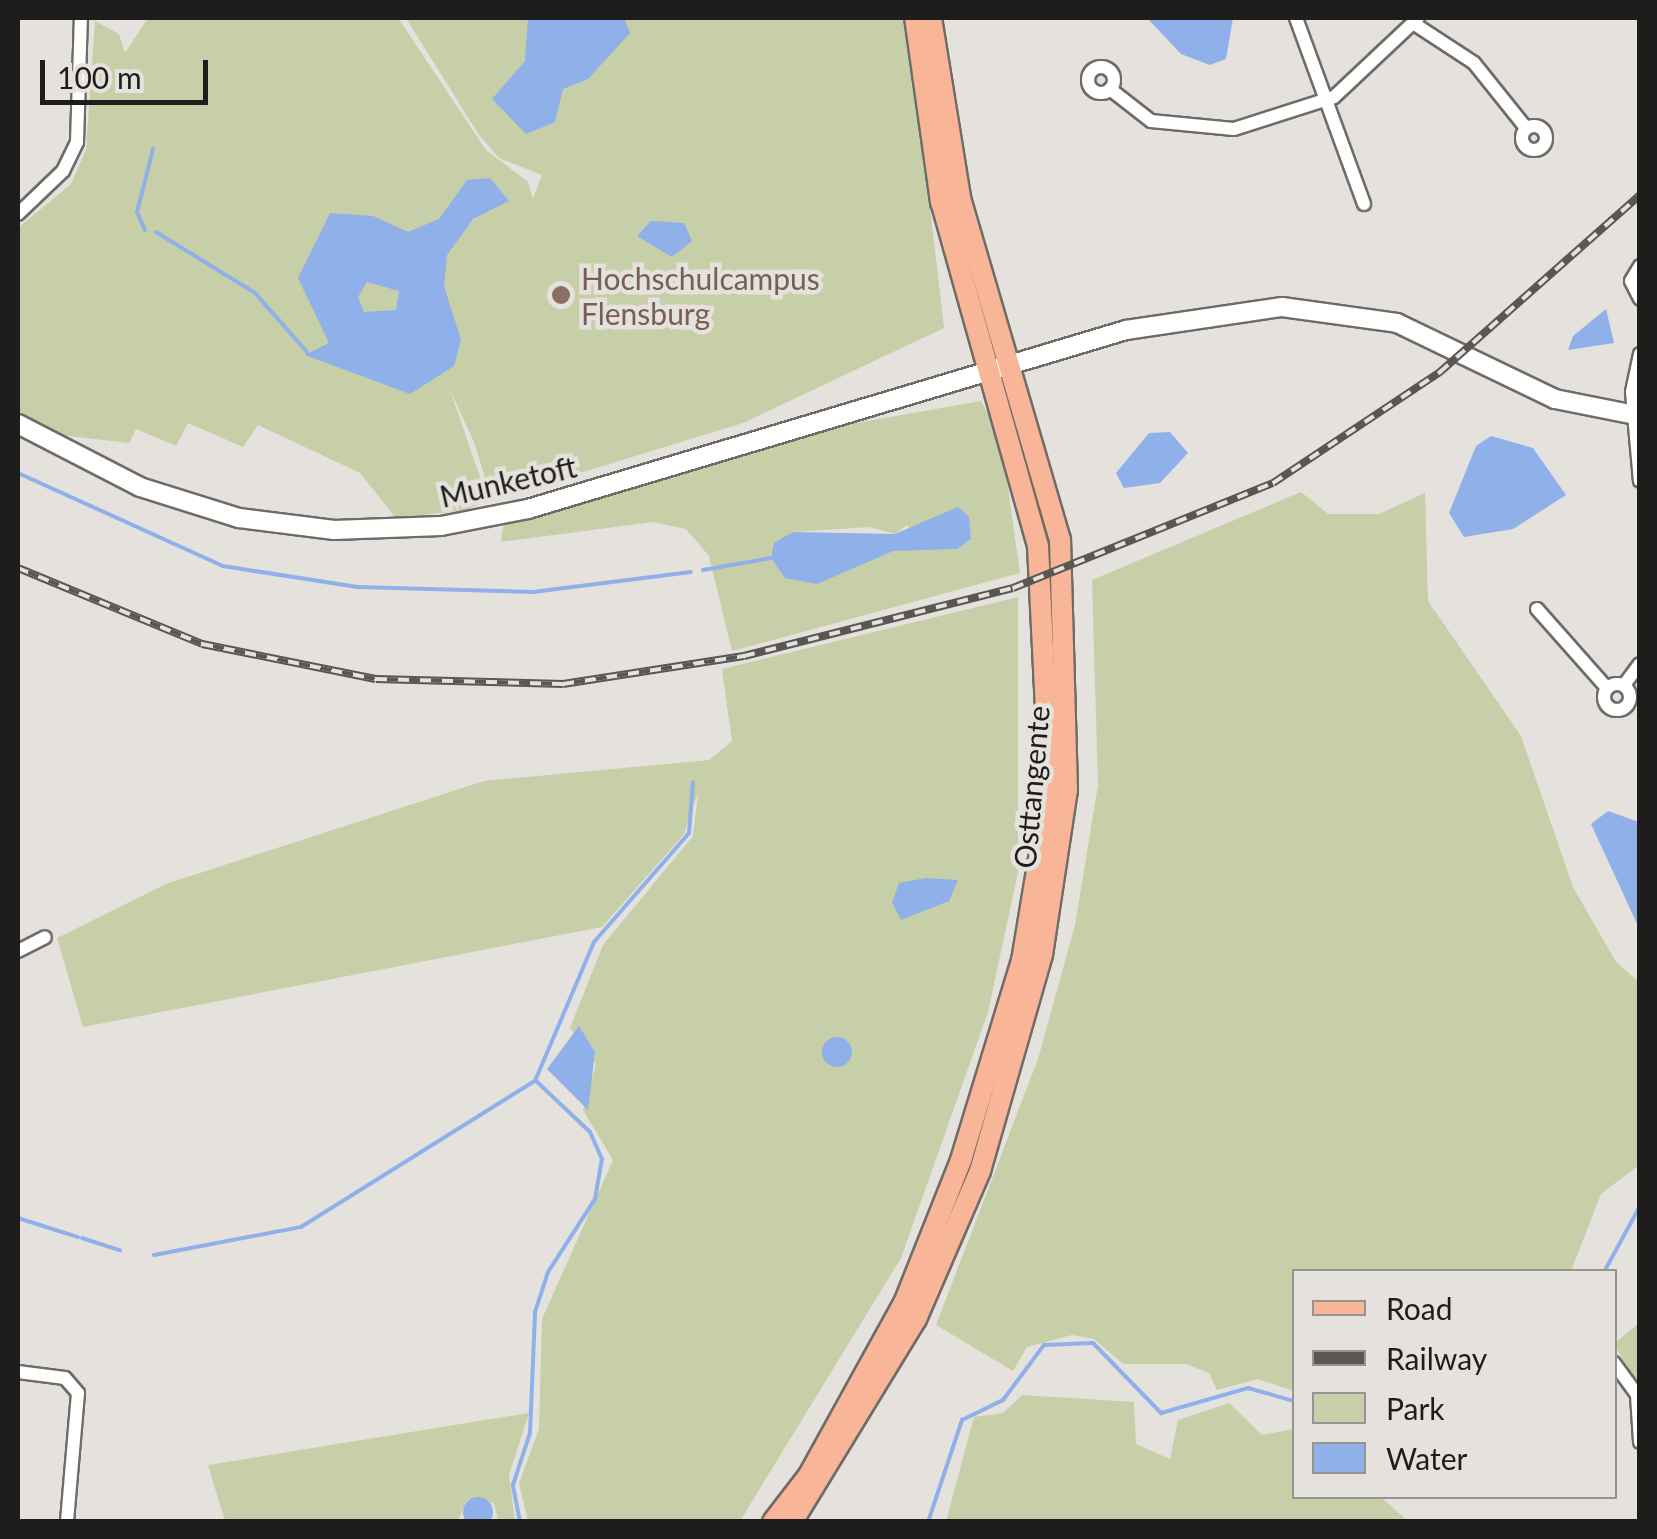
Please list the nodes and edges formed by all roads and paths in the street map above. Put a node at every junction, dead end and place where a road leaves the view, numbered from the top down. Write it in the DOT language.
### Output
graph roads {
  1 [pos="81,18"];
  2 [pos="914,18"];
  3 [pos="931,18"];
  4 [pos="1296,18"];
  5 [pos="1417,21"];
  6 [pos="1110,89"];
  7 [pos="1324,100"];
  8 [pos="1526,128"];
  9 [pos="1364,204"];
  10 [pos="18,214"];
  11 [pos="1640,266"];
  12 [pos="1640,299"];
  13 [pos="1640,354"];
  14 [pos="1013,363"];
  15 [pos="990,369"];
  16 [pos="1636,416"];
  17 [pos="18,424"];
  18 [pos="1640,481"];
  19 [pos="1537,610"];
  20 [pos="1640,664"];
  21 [pos="1624,685"];
  22 [pos="1607,688"];
  23 [pos="1634,706"];
  24 [pos="45,937"];
  25 [pos="18,952"];
  26 [pos="1617,1367"];
  27 [pos="18,1372"];
  28 [pos="1640,1442"];
  29 [pos="67,1522"];
  30 [pos="773,1522"];
  31 [pos="792,1522"];
  1 -- 10 [label="street"];
  2 -- 15 [label="main road, Osttangente"];
  3 -- 14 [label="main road, Osttangente"];
  4 -- 7 [label="street"];
  5 -- 7 [label="street"];
  5 -- 8 [label="street"];
  6 -- 7 [label="street"];
  7 -- 9 [label="street"];
  11 -- 12 [label="street"];
  13 -- 16 [label="street"];
  14 -- 15 [label="street, Munketoft"];
  14 -- 16 [label="street, Munketoft"];
  14 -- 31 [label="main road, Osttangente"];
  15 -- 17 [label="street, Munketoft"];
  15 -- 30 [label="main road, Osttangente"];
  16 -- 18 [label="street"];
  19 -- 22 [label="street"];
  20 -- 21 [label="street"];
  21 -- 22 [label="street"];
  21 -- 23 [label="street"];
  22 -- 23 [label="street"];
  24 -- 25 [label="street"];
  26 -- 28 [label="street"];
  27 -- 29 [label="street"];
}
